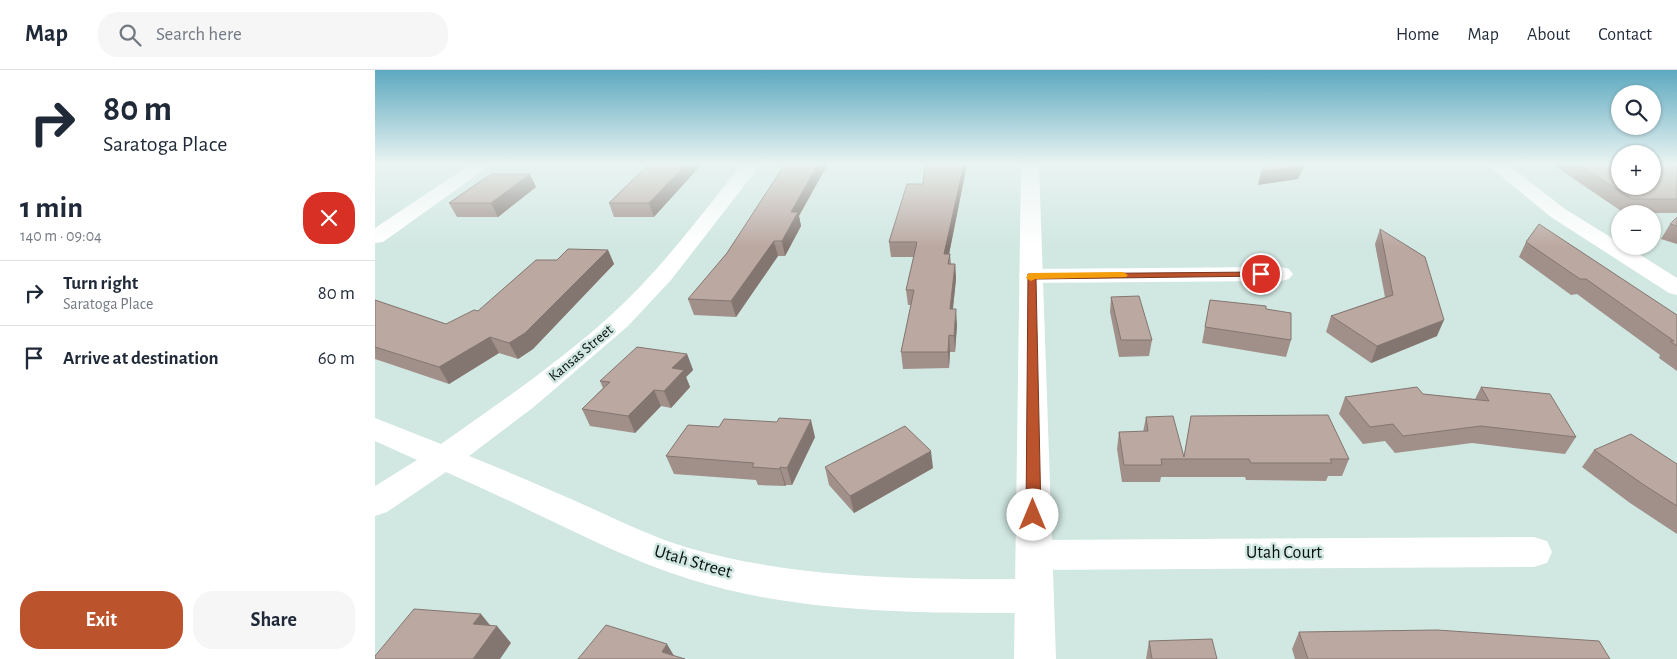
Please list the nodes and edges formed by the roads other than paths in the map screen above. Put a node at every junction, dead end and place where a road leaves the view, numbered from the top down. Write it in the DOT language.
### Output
graph roads {
  1 [pos="442,191"];
  2 [pos="730,191"];
  3 [pos="1030,191"];
  4 [pos="1530,191"];
  5 [pos="375,237"];
  6 [pos="1281,274"];
  7 [pos="1031,276"];
  8 [pos="1677,288"];
  9 [pos="375,429"];
  10 [pos="444,458"];
  11 [pos="375,502"];
  12 [pos="1534,552"];
  13 [pos="1034,554"];
  14 [pos="1034,596"];
  15 [pos="1035,659"];
  1 -- 5 [label="street"];
  2 -- 10 [label="street, Kansas Street"];
  3 -- 7 [label="street"];
  4 -- 8 [label="street"];
  6 -- 7 [label="street"];
  7 -- 13 [label="street"];
  9 -- 10 [label="street, Utah Street"];
  10 -- 11 [label="street, Kansas Street"];
  10 -- 14 [label="street, Utah Street"];
  12 -- 13 [label="street, Utah Court"];
  13 -- 14 [label="street"];
  14 -- 15 [label="street"];
}
